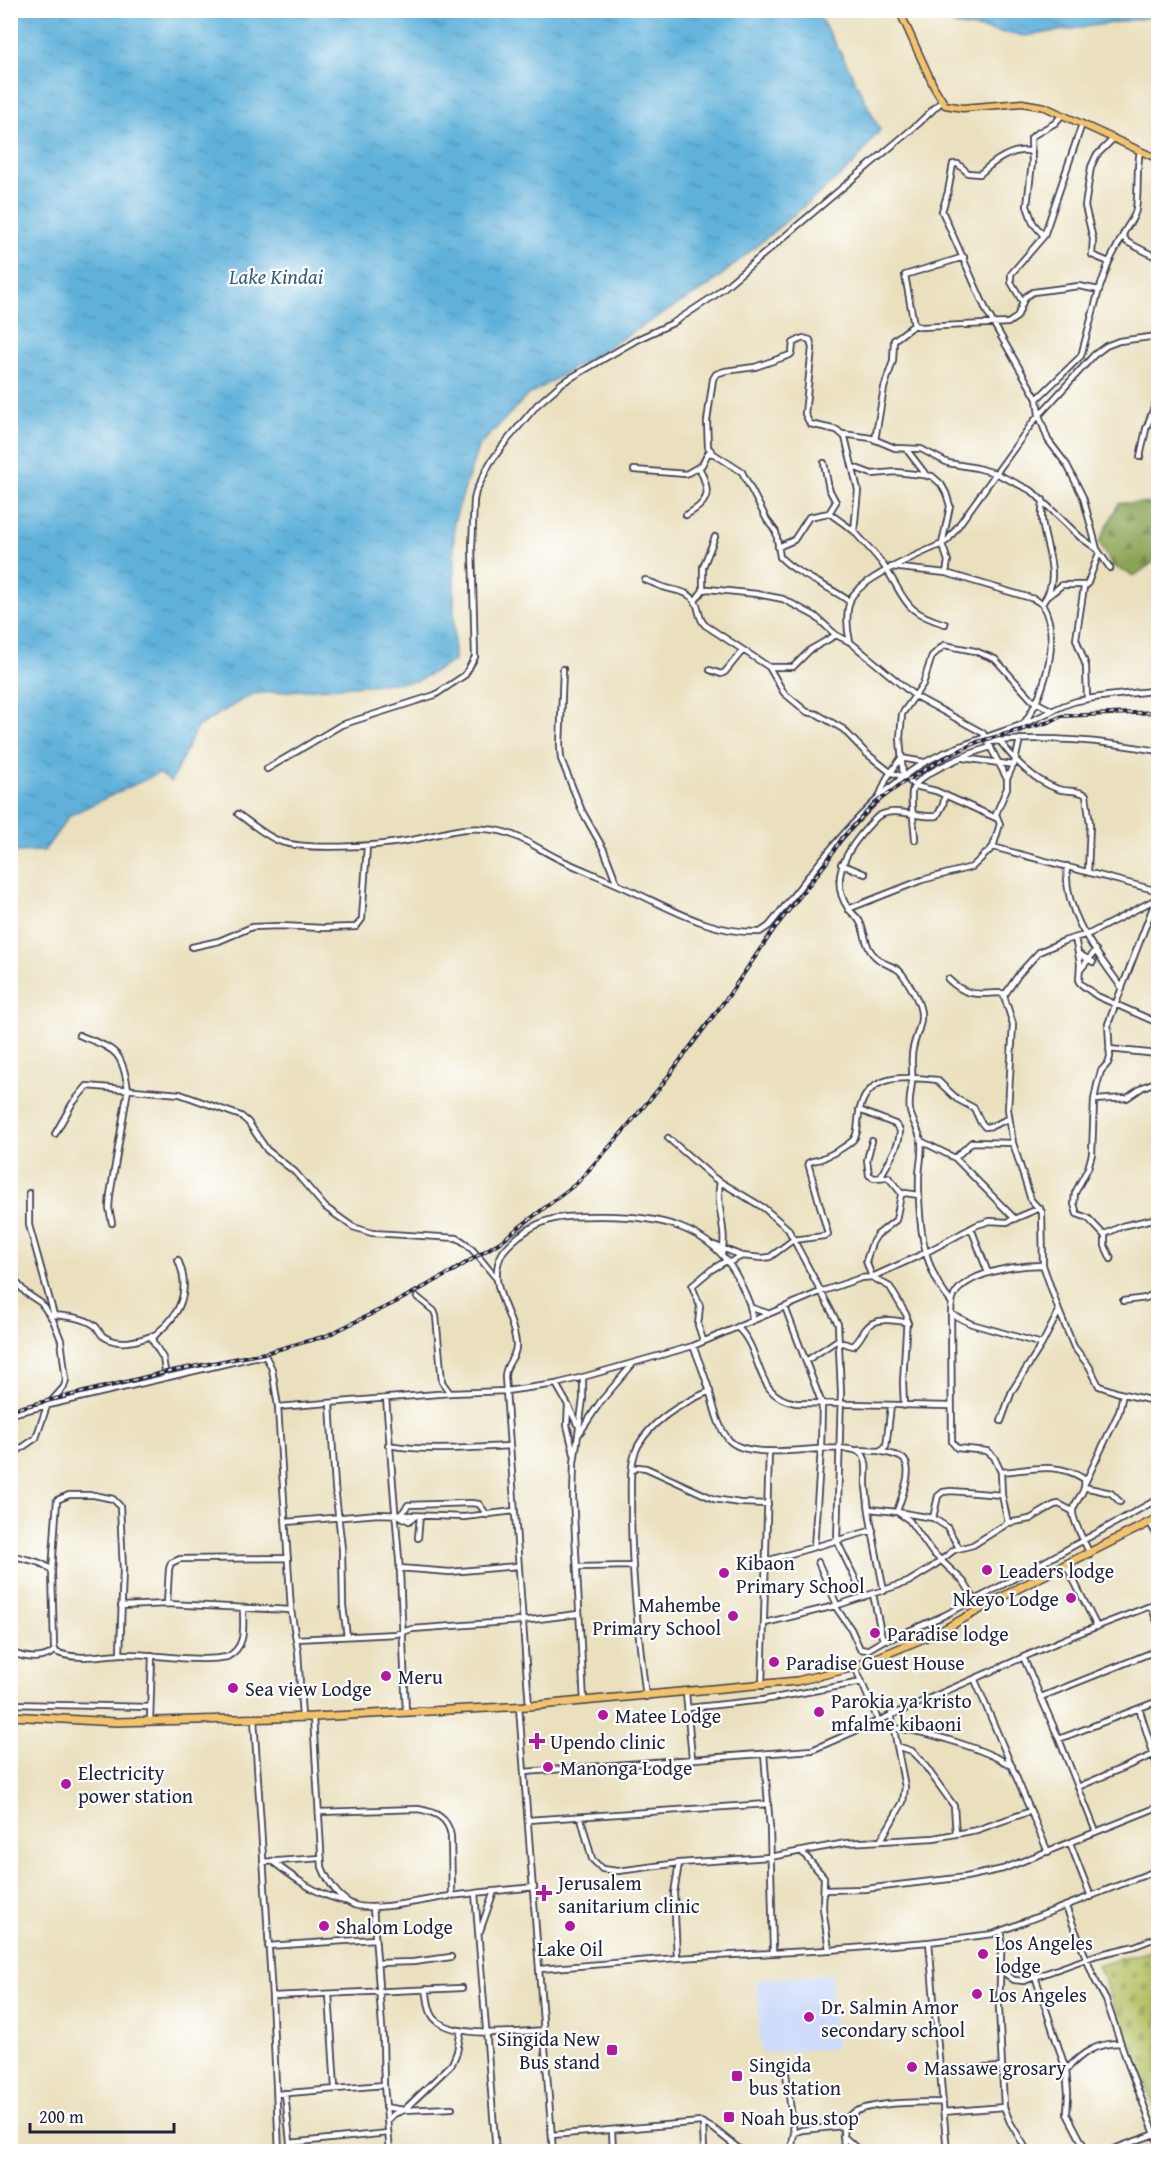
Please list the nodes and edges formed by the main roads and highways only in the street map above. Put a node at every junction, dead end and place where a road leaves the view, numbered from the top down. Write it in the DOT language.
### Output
graph roads {
  1 [pos="899,10"];
  2 [pos="1158,159"];
  3 [pos="1158,1518"];
  4 [pos="10,1716"];
  1 -- 2 [label="main road"];
  3 -- 4 [label="highway"];
}
